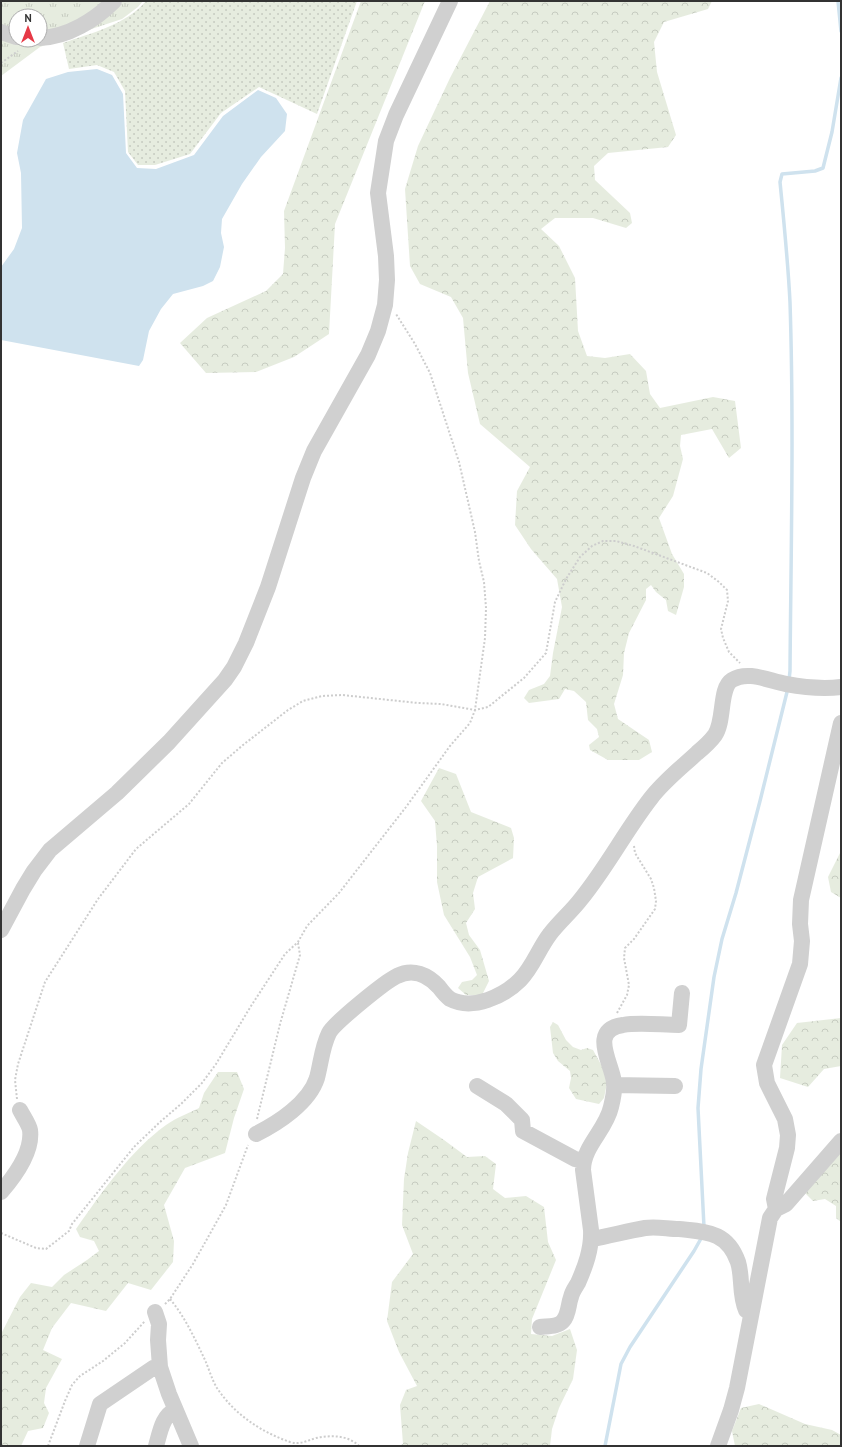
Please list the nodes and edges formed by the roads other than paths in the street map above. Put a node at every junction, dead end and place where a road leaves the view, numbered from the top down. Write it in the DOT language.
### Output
graph roads {
  1 [pos="114,1"];
  2 [pos="450,1"];
  3 [pos="48,36"];
  4 [pos="841,687"];
  5 [pos="841,723"];
  6 [pos="1,930"];
  7 [pos="682,993"];
  8 [pos="614,1085"];
  9 [pos="477,1086"];
  10 [pos="675,1086"];
  11 [pos="20,1110"];
  12 [pos="256,1134"];
  13 [pos="841,1141"];
  14 [pos="583,1161"];
  15 [pos="1,1192"];
  16 [pos="776,1209"];
  17 [pos="592,1239"];
  18 [pos="752,1311"];
  19 [pos="155,1312"];
  20 [pos="540,1327"];
  21 [pos="160,1367"];
  22 [pos="175,1410"];
  23 [pos="87,1446"];
  24 [pos="156,1446"];
  25 [pos="191,1446"];
  26 [pos="718,1446"];
  1 -- 3 [label="street"];
  2 -- 6 [label="street"];
  4 -- 12 [label="street"];
  5 -- 16 [label="street"];
  7 -- 8 [label="street"];
  8 -- 10 [label="street"];
  8 -- 14 [label="street"];
  9 -- 14 [label="street"];
  11 -- 15 [label="street"];
  13 -- 16 [label="street"];
  14 -- 17 [label="street"];
  16 -- 18 [label="street"];
  17 -- 18 [label="street"];
  17 -- 20 [label="street"];
  18 -- 26 [label="street"];
  19 -- 21 [label="street"];
  21 -- 22 [label="street"];
  21 -- 23 [label="street"];
  22 -- 24 [label="street"];
  22 -- 25 [label="street"];
}
